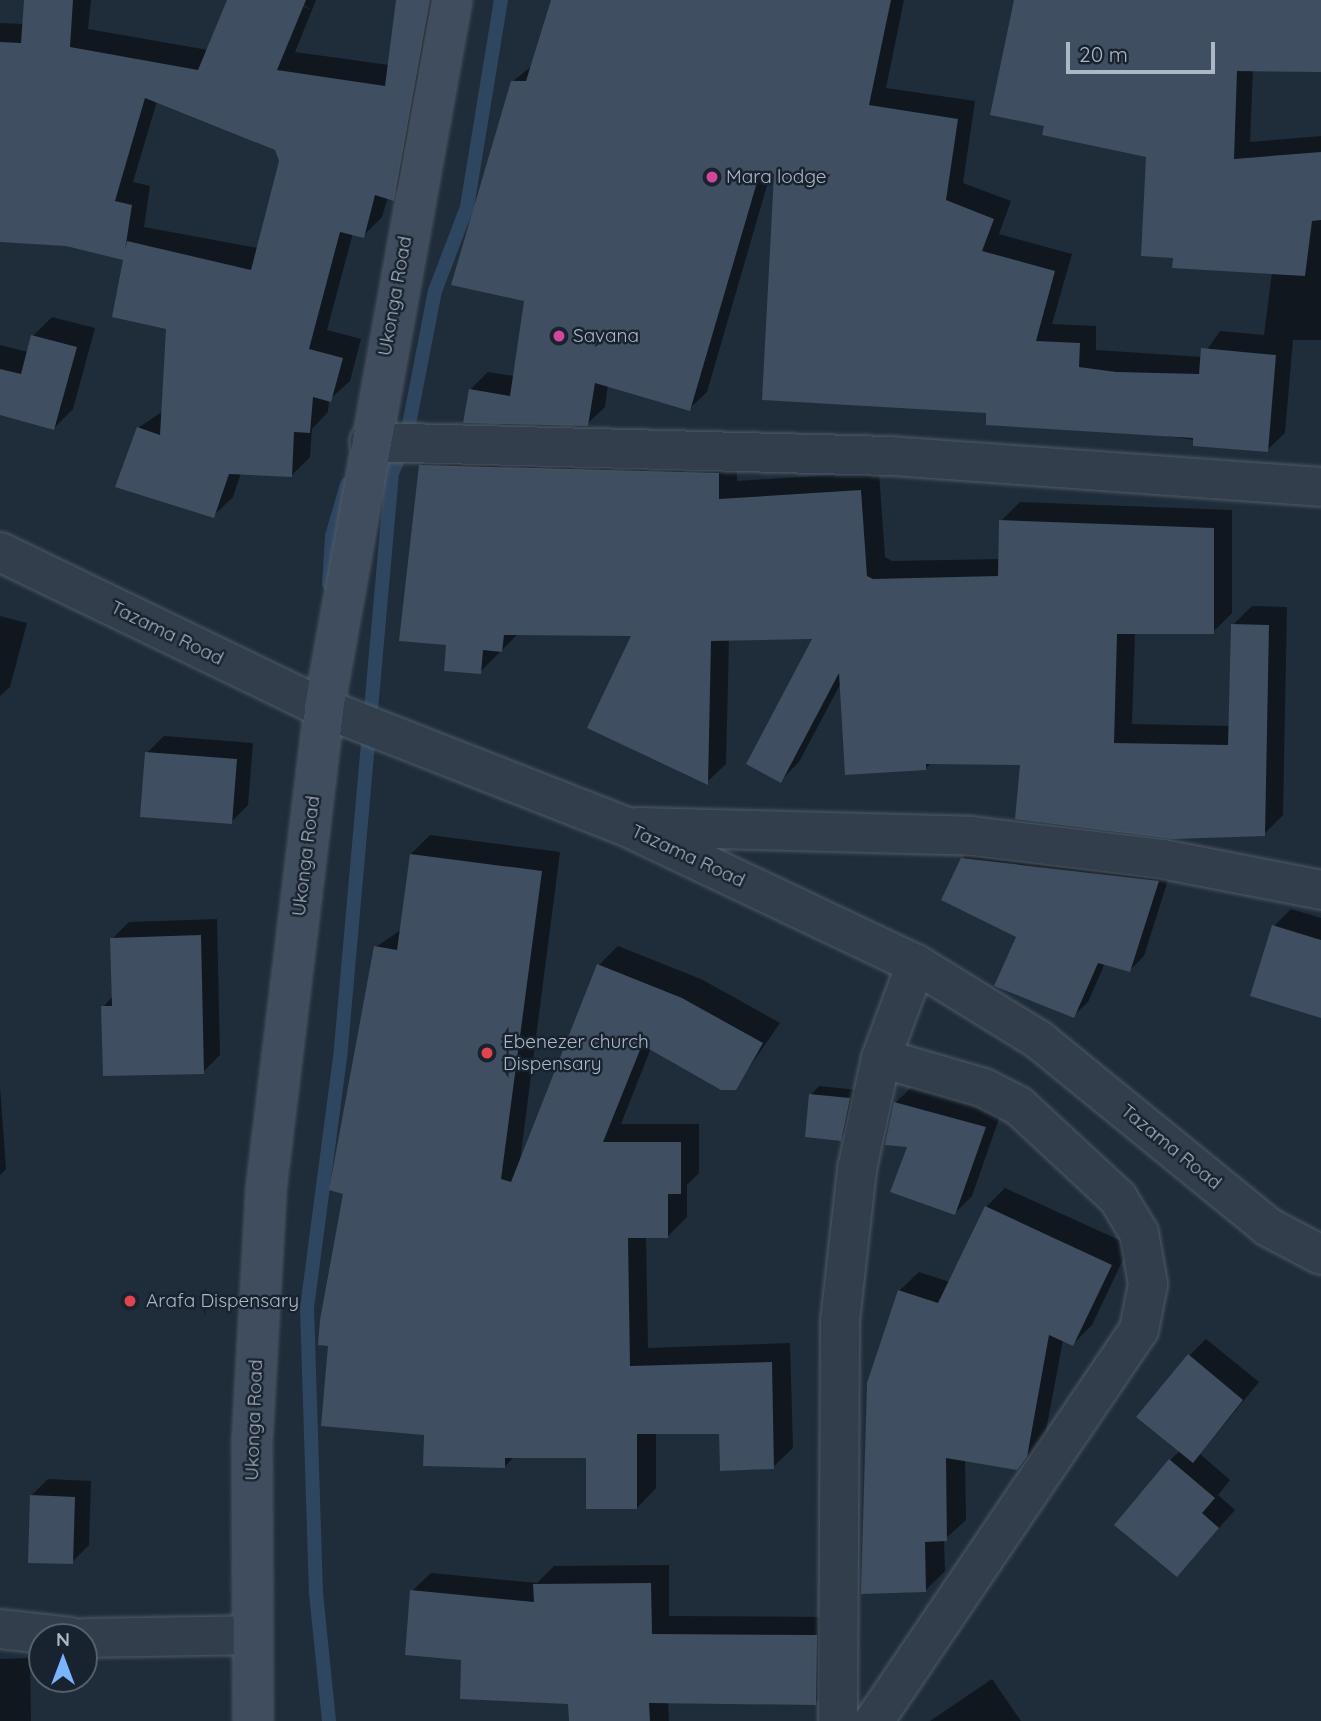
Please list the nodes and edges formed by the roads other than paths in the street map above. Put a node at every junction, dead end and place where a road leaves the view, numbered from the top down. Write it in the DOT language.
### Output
graph roads {
  1 [pos="452,0"];
  2 [pos="369,442"];
  3 [pos="1321,487"];
  4 [pos="0,552"];
  5 [pos="324,708"];
  6 [pos="627,827"];
  7 [pos="1321,890"];
  8 [pos="916,964"];
  9 [pos="881,1058"];
  10 [pos="1321,1255"];
  11 [pos="0,1629"];
  12 [pos="28,1632"];
  13 [pos="248,1635"];
  14 [pos="98,1638"];
  15 [pos="254,1721"];
  16 [pos="838,1721"];
  17 [pos="874,1721"];
  1 -- 2 [label="street, Ukonga Road"];
  2 -- 3 [label="street"];
  2 -- 5 [label="street, Ukonga Road"];
  4 -- 5 [label="street, Tazama Road"];
  5 -- 6 [label="street, Tazama Road"];
  5 -- 13 [label="street, Ukonga Road"];
  6 -- 7 [label="street"];
  6 -- 8 [label="street, Tazama Road"];
  8 -- 9 [label="street"];
  8 -- 10 [label="street, Tazama Road"];
  9 -- 16 [label="street"];
  9 -- 17 [label="street"];
  11 -- 12 [label="street"];
  13 -- 14 [label="street"];
  13 -- 15 [label="street, Ukonga Road"];
}
